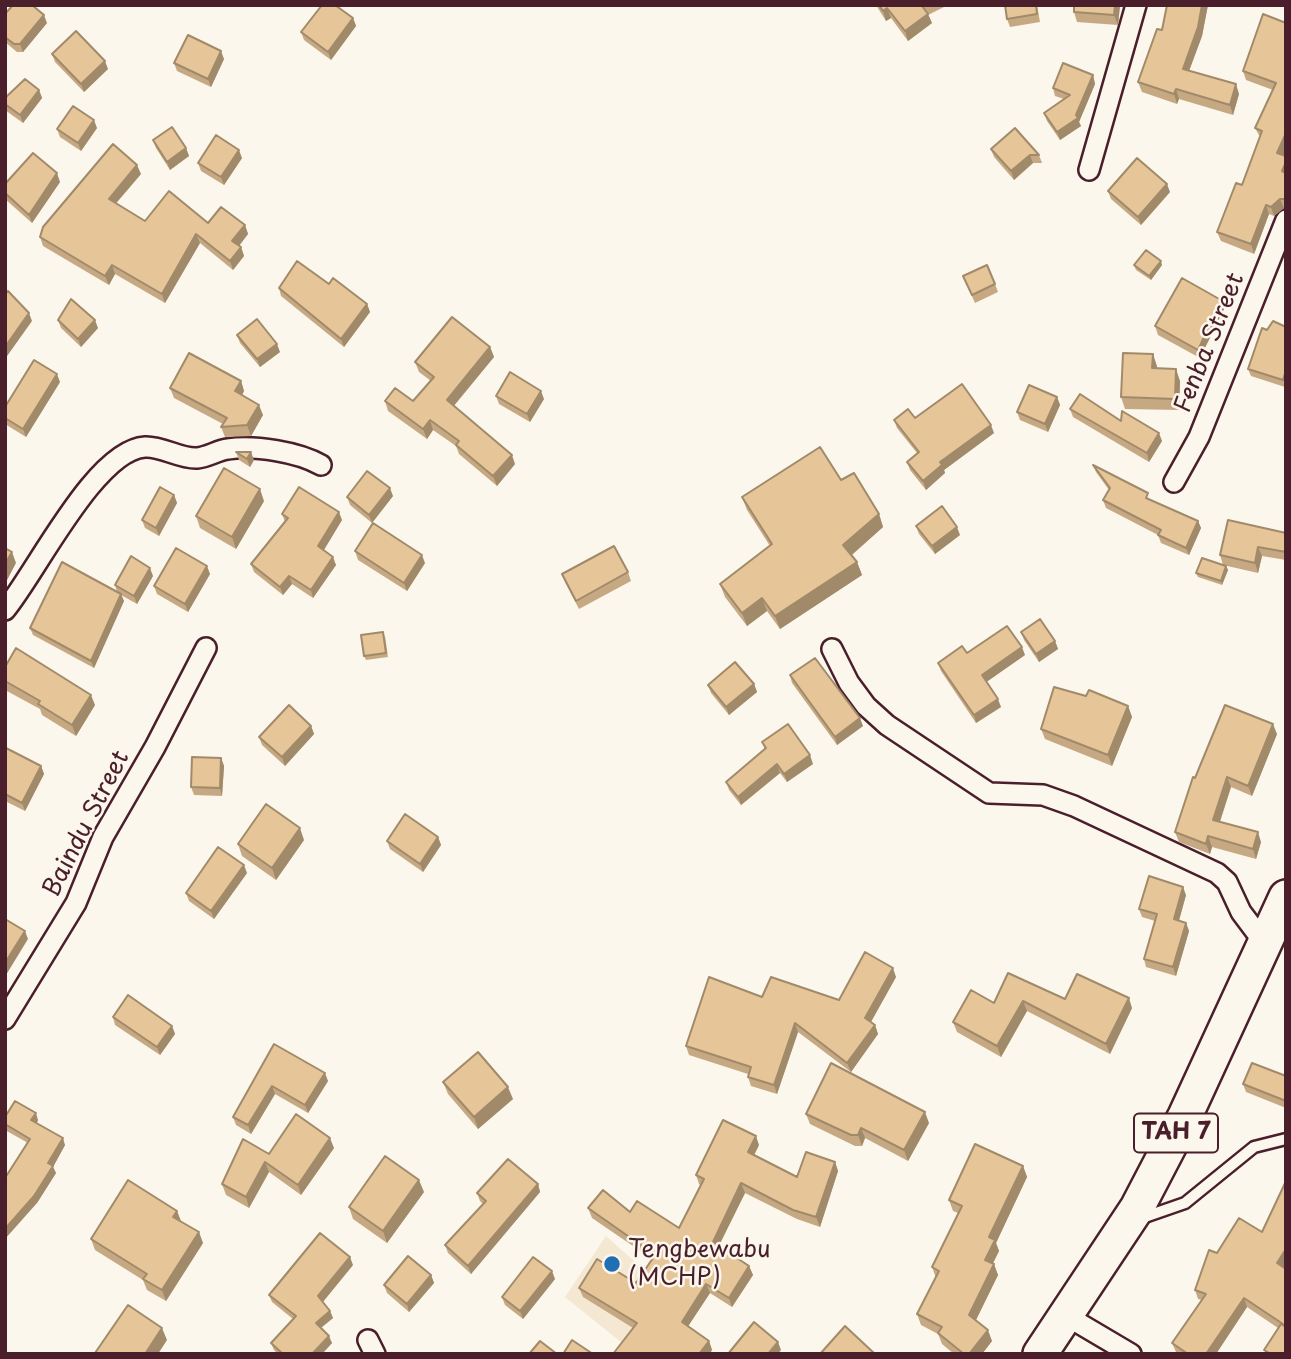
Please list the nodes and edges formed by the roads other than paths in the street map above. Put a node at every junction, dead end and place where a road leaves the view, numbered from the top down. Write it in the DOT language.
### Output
graph roads {
  1 [pos="1136,5"];
  2 [pos="1089,170"];
  3 [pos="1286,220"];
  4 [pos="321,465"];
  5 [pos="1174,482"];
  6 [pos="5,610"];
  7 [pos="206,648"];
  8 [pos="832,649"];
  9 [pos="1286,897"];
  10 [pos="1265,944"];
  11 [pos="5,1019"];
  12 [pos="1286,1139"];
  13 [pos="1129,1220"];
  14 [pos="1065,1315"];
  15 [pos="1040,1354"];
  16 [pos="1131,1354"];
  1 -- 2 [label="street"];
  3 -- 5 [label="street, Fenba Street"];
  4 -- 6 [label="street"];
  7 -- 11 [label="street, Baindu Street"];
  8 -- 10 [label="street"];
  9 -- 10 [label="highway, TAH 7"];
  10 -- 13 [label="highway, TAH 7"];
  12 -- 13 [label="lane"];
  13 -- 14 [label="highway, TAH 7"];
  14 -- 15 [label="highway, TAH 7"];
  14 -- 16 [label="street"];
}
